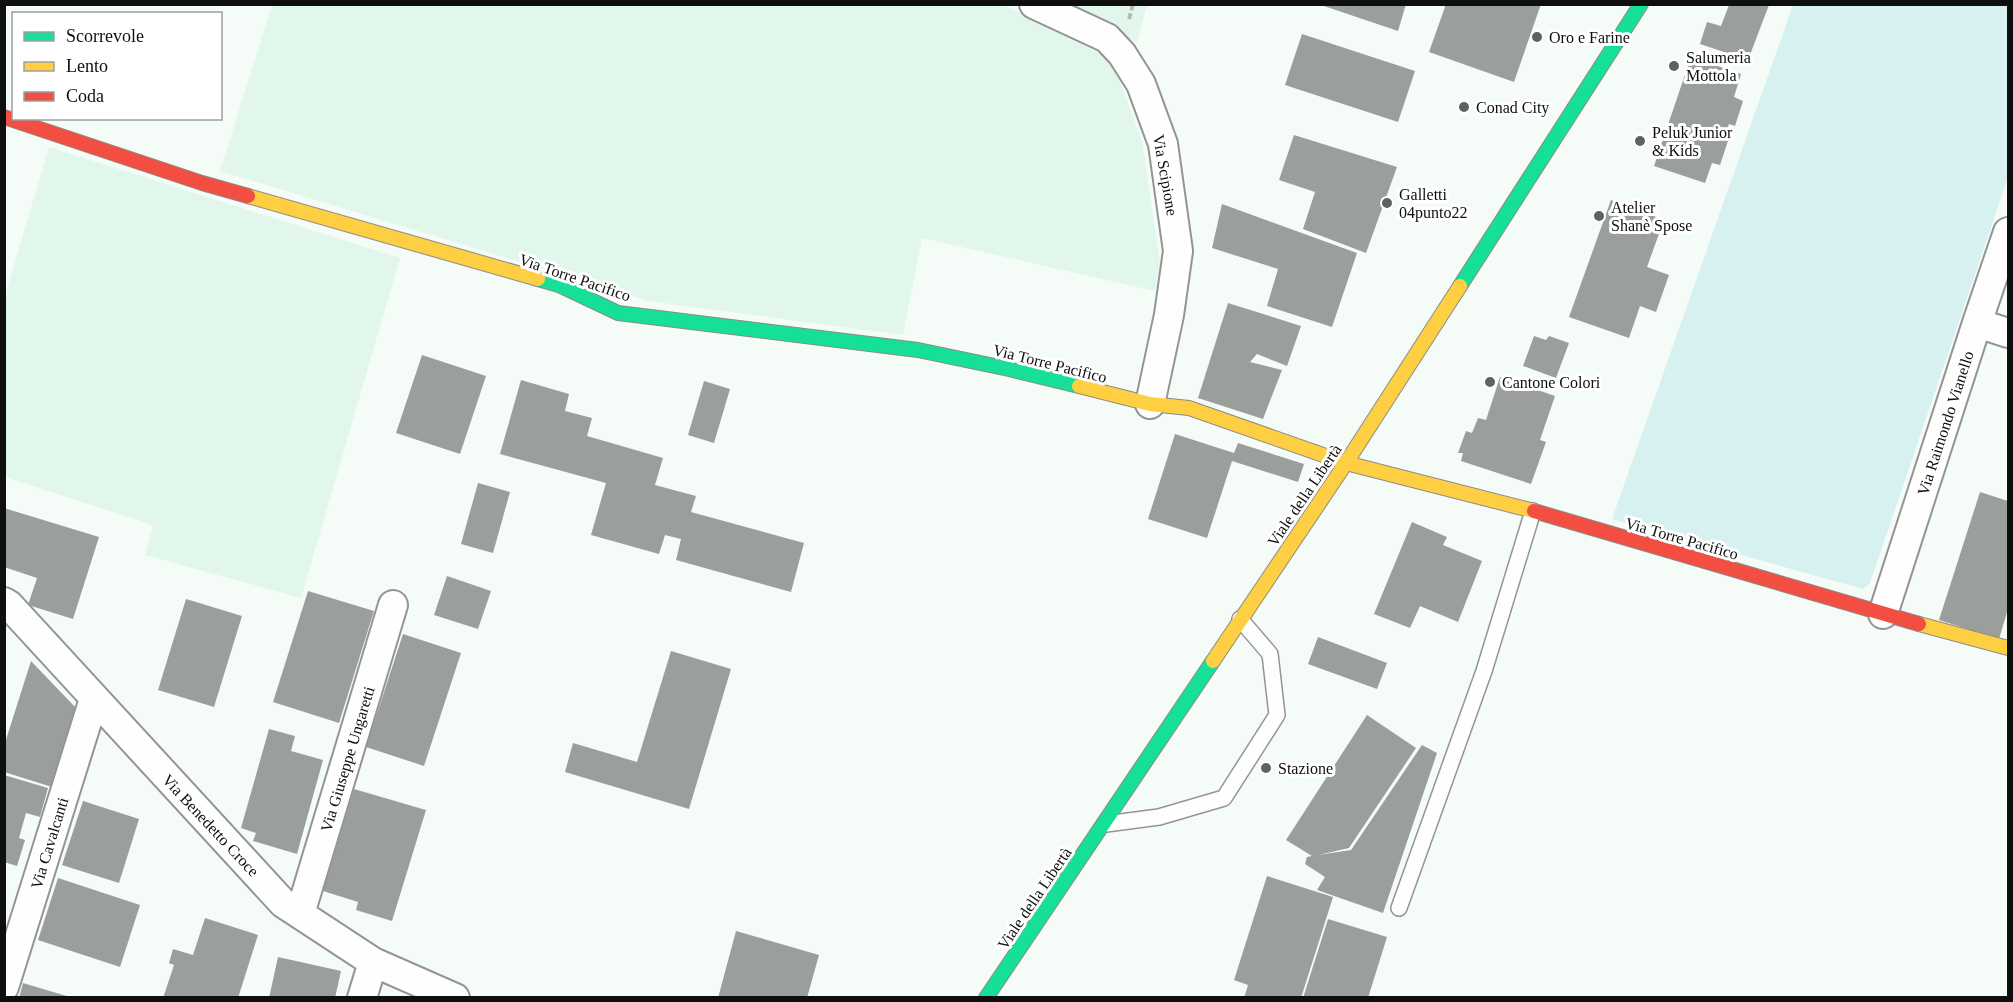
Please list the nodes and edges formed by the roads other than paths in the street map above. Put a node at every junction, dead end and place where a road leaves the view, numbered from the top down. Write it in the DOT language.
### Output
graph roads {
  1 [pos="1034,4"];
  2 [pos="1641,4"];
  3 [pos="13,120"];
  4 [pos="2008,232"];
  5 [pos="1977,323"];
  6 [pos="2008,333"];
  7 [pos="1150,404"];
  8 [pos="1346,463"];
  9 [pos="1533,512"];
  10 [pos="4,602"];
  11 [pos="393,605"];
  12 [pos="1883,614"];
  13 [pos="1240,620"];
  14 [pos="2008,648"];
  15 [pos="94,699"];
  16 [pos="1103,825"];
  17 [pos="1399,908"];
  18 [pos="300,914"];
  19 [pos="373,962"];
  20 [pos="4,987"];
  21 [pos="362,998"];
  22 [pos="455,998"];
  23 [pos="986,998"];
  1 -- 7 [label="street, Via Scipione"];
  2 -- 8 [label="street, Viale della Libertà"];
  3 -- 7 [label="street, Via Torre Pacifico"];
  4 -- 5 [label="street, Via Raimondo Vianello"];
  5 -- 6 [label="street"];
  5 -- 12 [label="street, Via Raimondo Vianello"];
  7 -- 8 [label="street, Via Torre Pacifico"];
  8 -- 9 [label="street, Via Torre Pacifico"];
  8 -- 13 [label="street, Viale della Libertà"];
  9 -- 12 [label="street, Via Torre Pacifico"];
  9 -- 17 [label="lane"];
  10 -- 15 [label="street, Via Benedetto Croce"];
  11 -- 18 [label="street, Via Giuseppe Ungaretti"];
  12 -- 14 [label="street, Via Torre Pacifico"];
  13 -- 16 [label="street, Viale della Libertà"];
  13 -- 16 [label="lane"];
  15 -- 18 [label="street, Via Benedetto Croce"];
  15 -- 20 [label="street, Via Cavalcanti"];
  16 -- 23 [label="street, Viale della Libertà"];
  18 -- 19 [label="street, Via Benedetto Croce"];
  19 -- 21 [label="street"];
  19 -- 22 [label="street, Via Benedetto Croce"];
}
